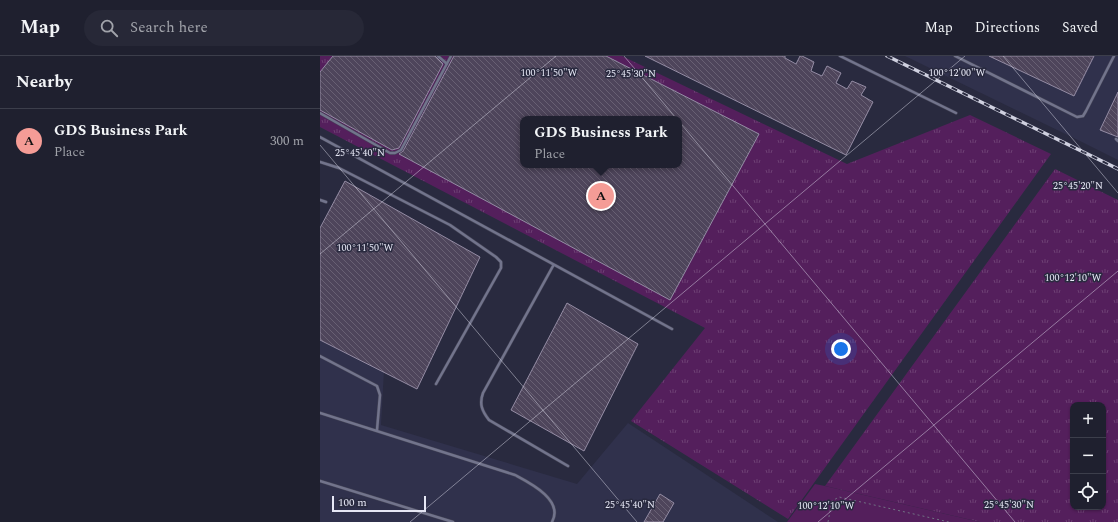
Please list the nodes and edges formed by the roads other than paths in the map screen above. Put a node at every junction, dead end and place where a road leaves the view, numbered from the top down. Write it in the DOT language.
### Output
graph roads {
  1 [pos="438,56"];
  2 [pos="451,56"];
  3 [pos="840,56"];
  4 [pos="955,56"];
  5 [pos="1114,56"];
  6 [pos="447,64"];
  7 [pos="320,113"];
  8 [pos="956,113"];
  9 [pos="320,137"];
  10 [pos="320,162"];
  11 [pos="320,200"];
  12 [pos="326,202"];
  13 [pos="553,266"];
  14 [pos="672,329"];
  15 [pos="320,356"];
  16 [pos="436,384"];
  17 [pos="320,413"];
  18 [pos="377,430"];
  19 [pos="568,466"];
  20 [pos="320,481"];
  21 [pos="453,522"];
  22 [pos="552,522"];
  1 -- 6 [label="lane"];
  2 -- 6 [label="lane"];
  3 -- 8 [label="lane"];
  4 -- 5 [label="lane"];
  6 -- 7 [label="lane"];
  9 -- 13 [label="lane"];
  10 -- 16 [label="lane"];
  11 -- 12 [label="lane"];
  13 -- 14 [label="lane"];
  13 -- 19 [label="lane"];
  15 -- 18 [label="lane"];
  17 -- 18 [label="lane"];
  18 -- 22 [label="lane"];
  20 -- 21 [label="lane"];
}
